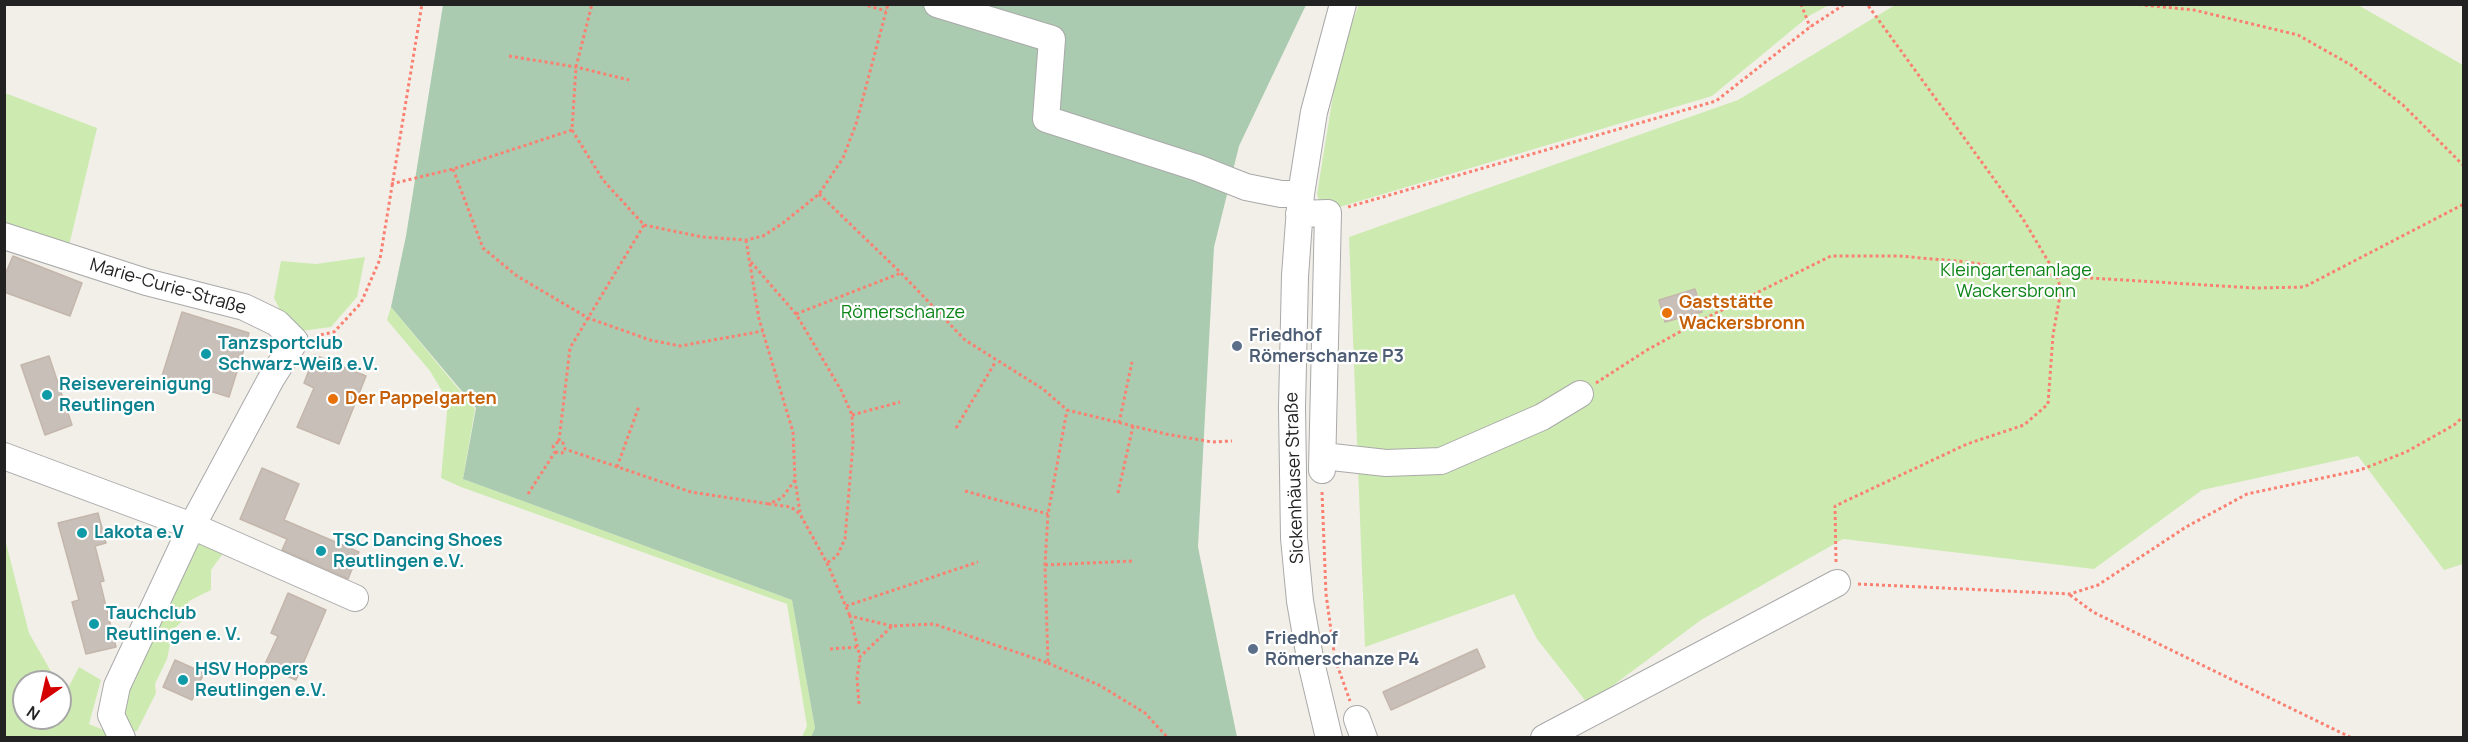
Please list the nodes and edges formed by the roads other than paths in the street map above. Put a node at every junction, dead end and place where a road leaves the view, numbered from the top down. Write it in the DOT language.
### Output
graph roads {
  1 [pos="937,4"];
  2 [pos="1342,4"];
  3 [pos="1300,204"];
  4 [pos="4,236"];
  5 [pos="1580,394"];
  6 [pos="4,456"];
  7 [pos="192,526"];
  8 [pos="1837,583"];
  9 [pos="355,598"];
  10 [pos="122,738"];
  11 [pos="1329,738"];
  12 [pos="1544,738"];
  1 -- 3 [label="street"];
  2 -- 3 [label="street, Sickenhäuser Straße"];
  3 -- 5 [label="street"];
  3 -- 11 [label="street, Sickenhäuser Straße"];
  4 -- 7 [label="street, Marie-Curie-Straße"];
  6 -- 7 [label="street"];
  7 -- 9 [label="street"];
  7 -- 10 [label="street"];
  8 -- 12 [label="street"];
}
